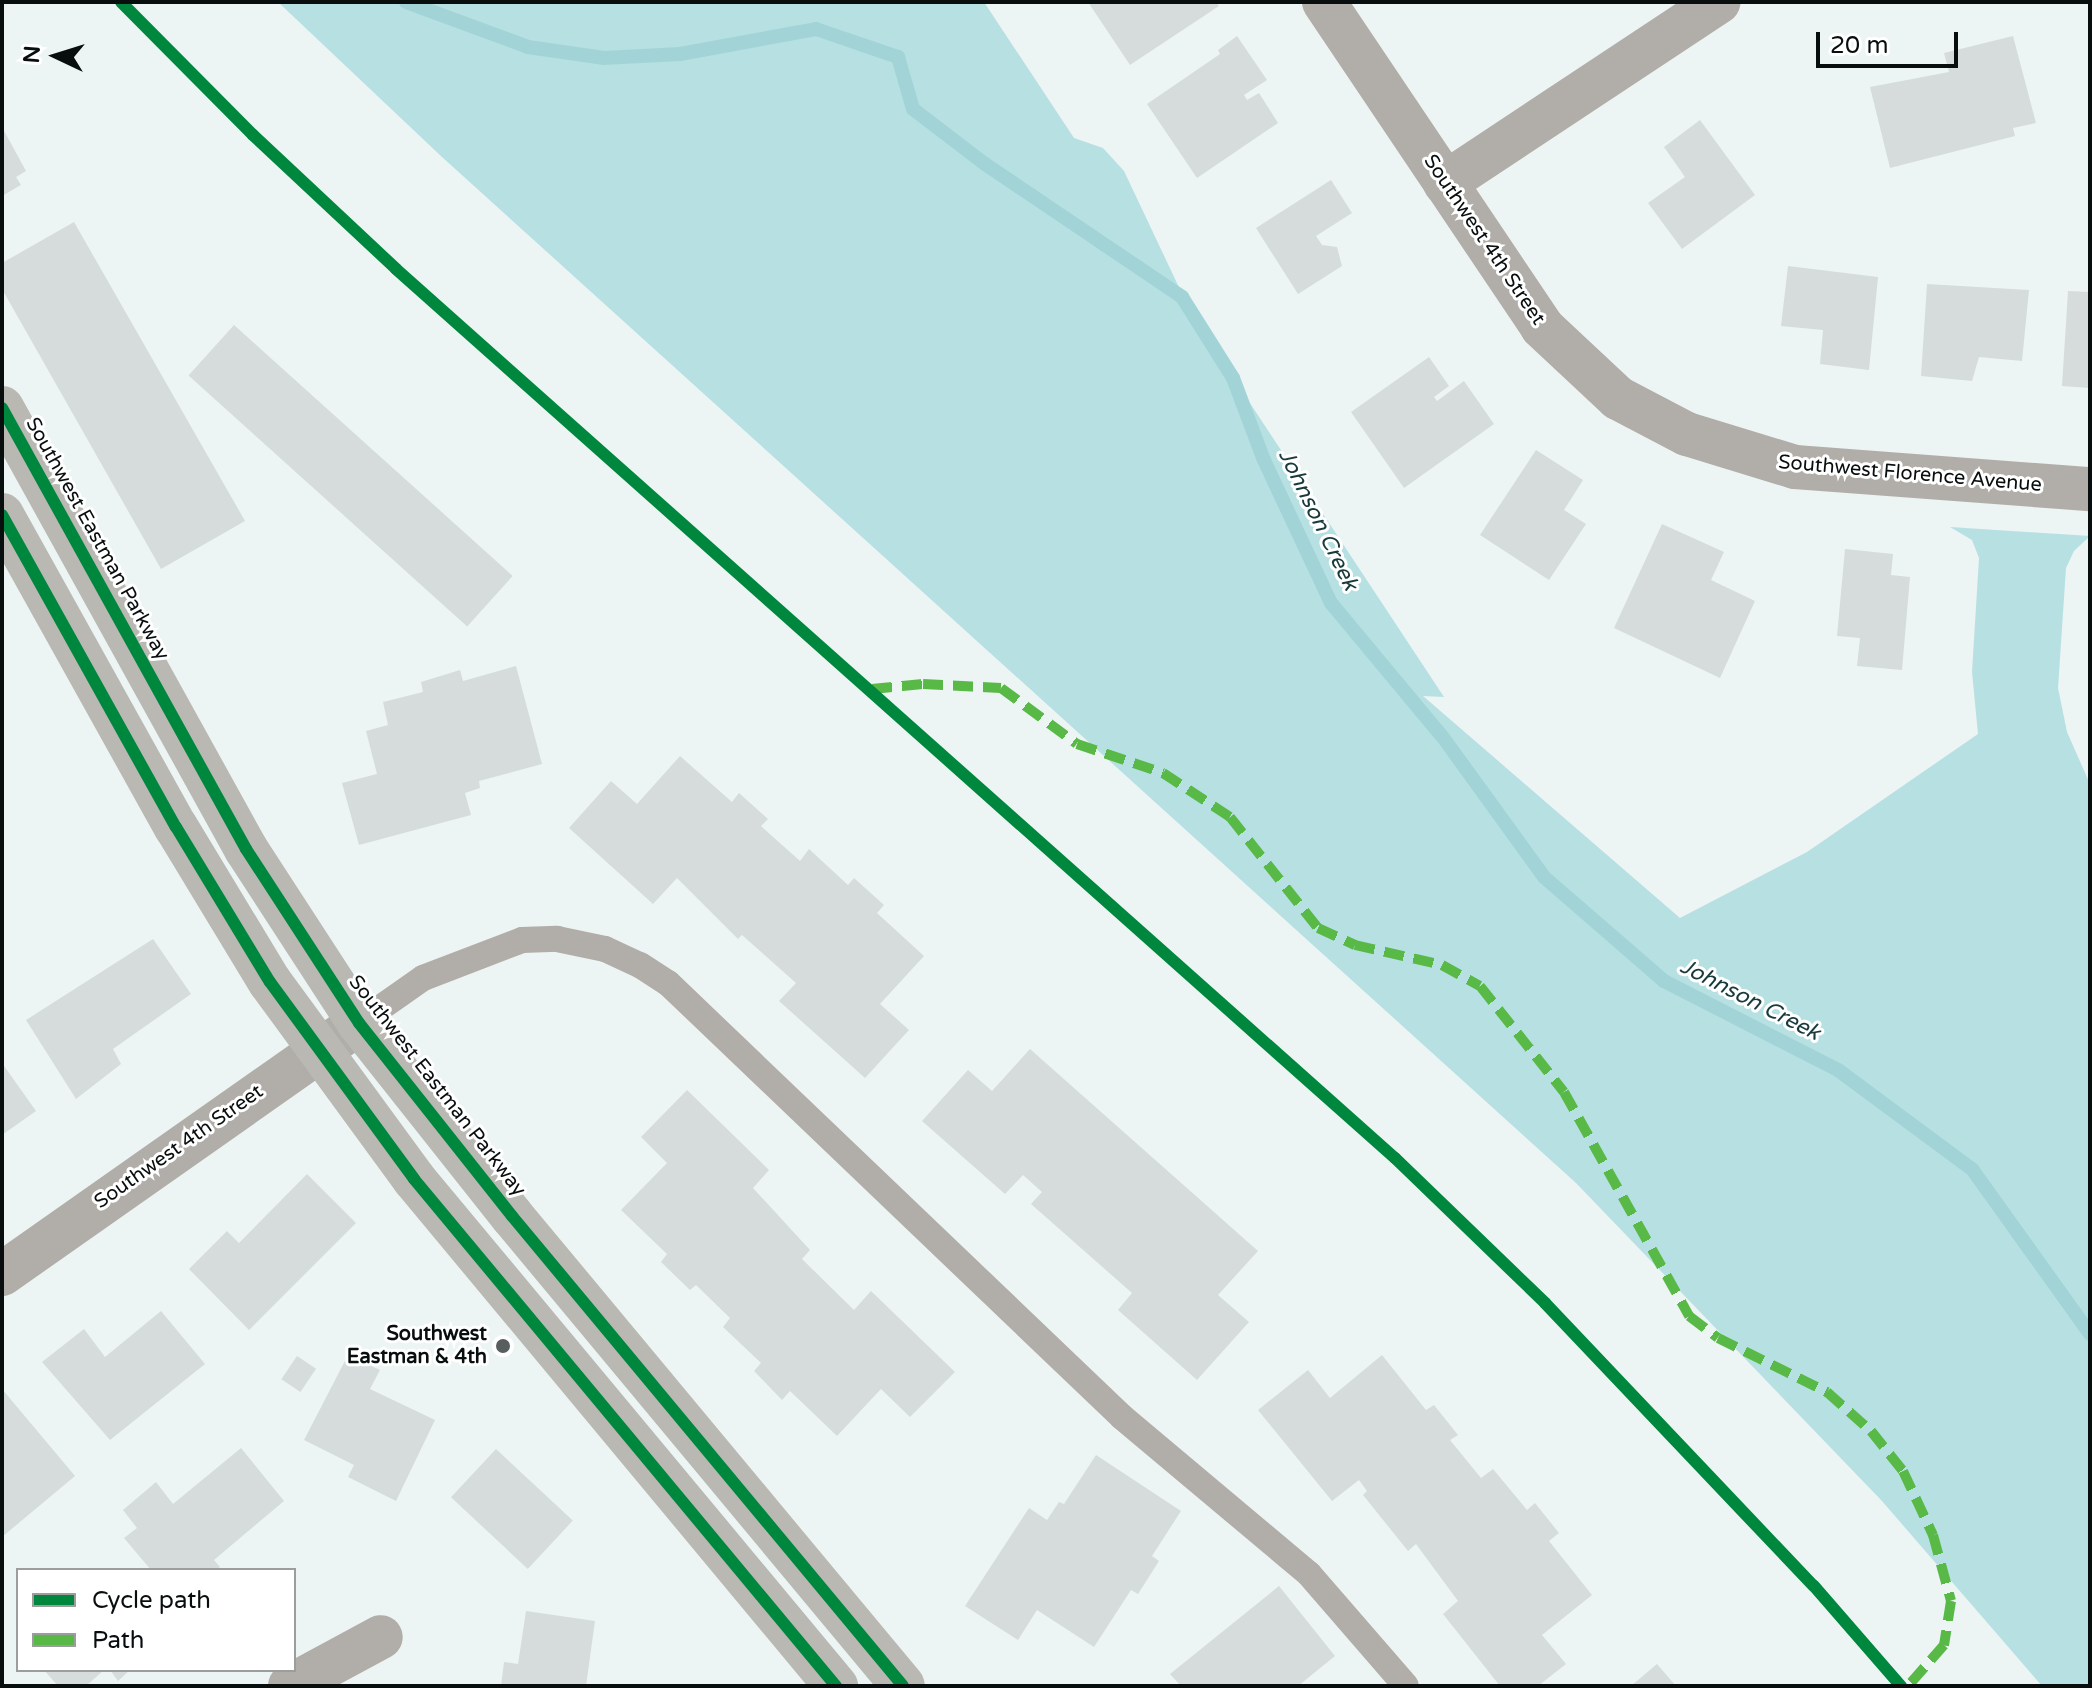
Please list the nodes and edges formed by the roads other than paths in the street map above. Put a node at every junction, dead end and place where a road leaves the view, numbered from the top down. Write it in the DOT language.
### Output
graph roads {
  1 [pos="1324,2"];
  2 [pos="1718,2"];
  3 [pos="1445,183"];
  4 [pos="2,408"];
  5 [pos="1687,434"];
  6 [pos="2090,489"];
  7 [pos="2,515"];
  8 [pos="359,1023"];
  9 [pos="319,1050"];
  10 [pos="2,1274"];
  11 [pos="381,1637"];
  12 [pos="290,1686"];
  13 [pos="836,1686"];
  14 [pos="903,1686"];
  15 [pos="1406,1686"];
  1 -- 3 [label="street, Southwest 4th Street"];
  2 -- 3 [label="street"];
  3 -- 5 [label="street, Southwest 4th Street"];
  4 -- 8 [label="main road, Southwest Eastman Parkway"];
  5 -- 6 [label="street, Southwest Florence Avenue"];
  7 -- 9 [label="main road"];
  8 -- 9 [label="street, Southwest 4th Street"];
  8 -- 14 [label="main road, Southwest Eastman Parkway"];
  8 -- 15 [label="lane"];
  9 -- 10 [label="street, Southwest 4th Street"];
  9 -- 13 [label="main road"];
  11 -- 12 [label="street"];
}
